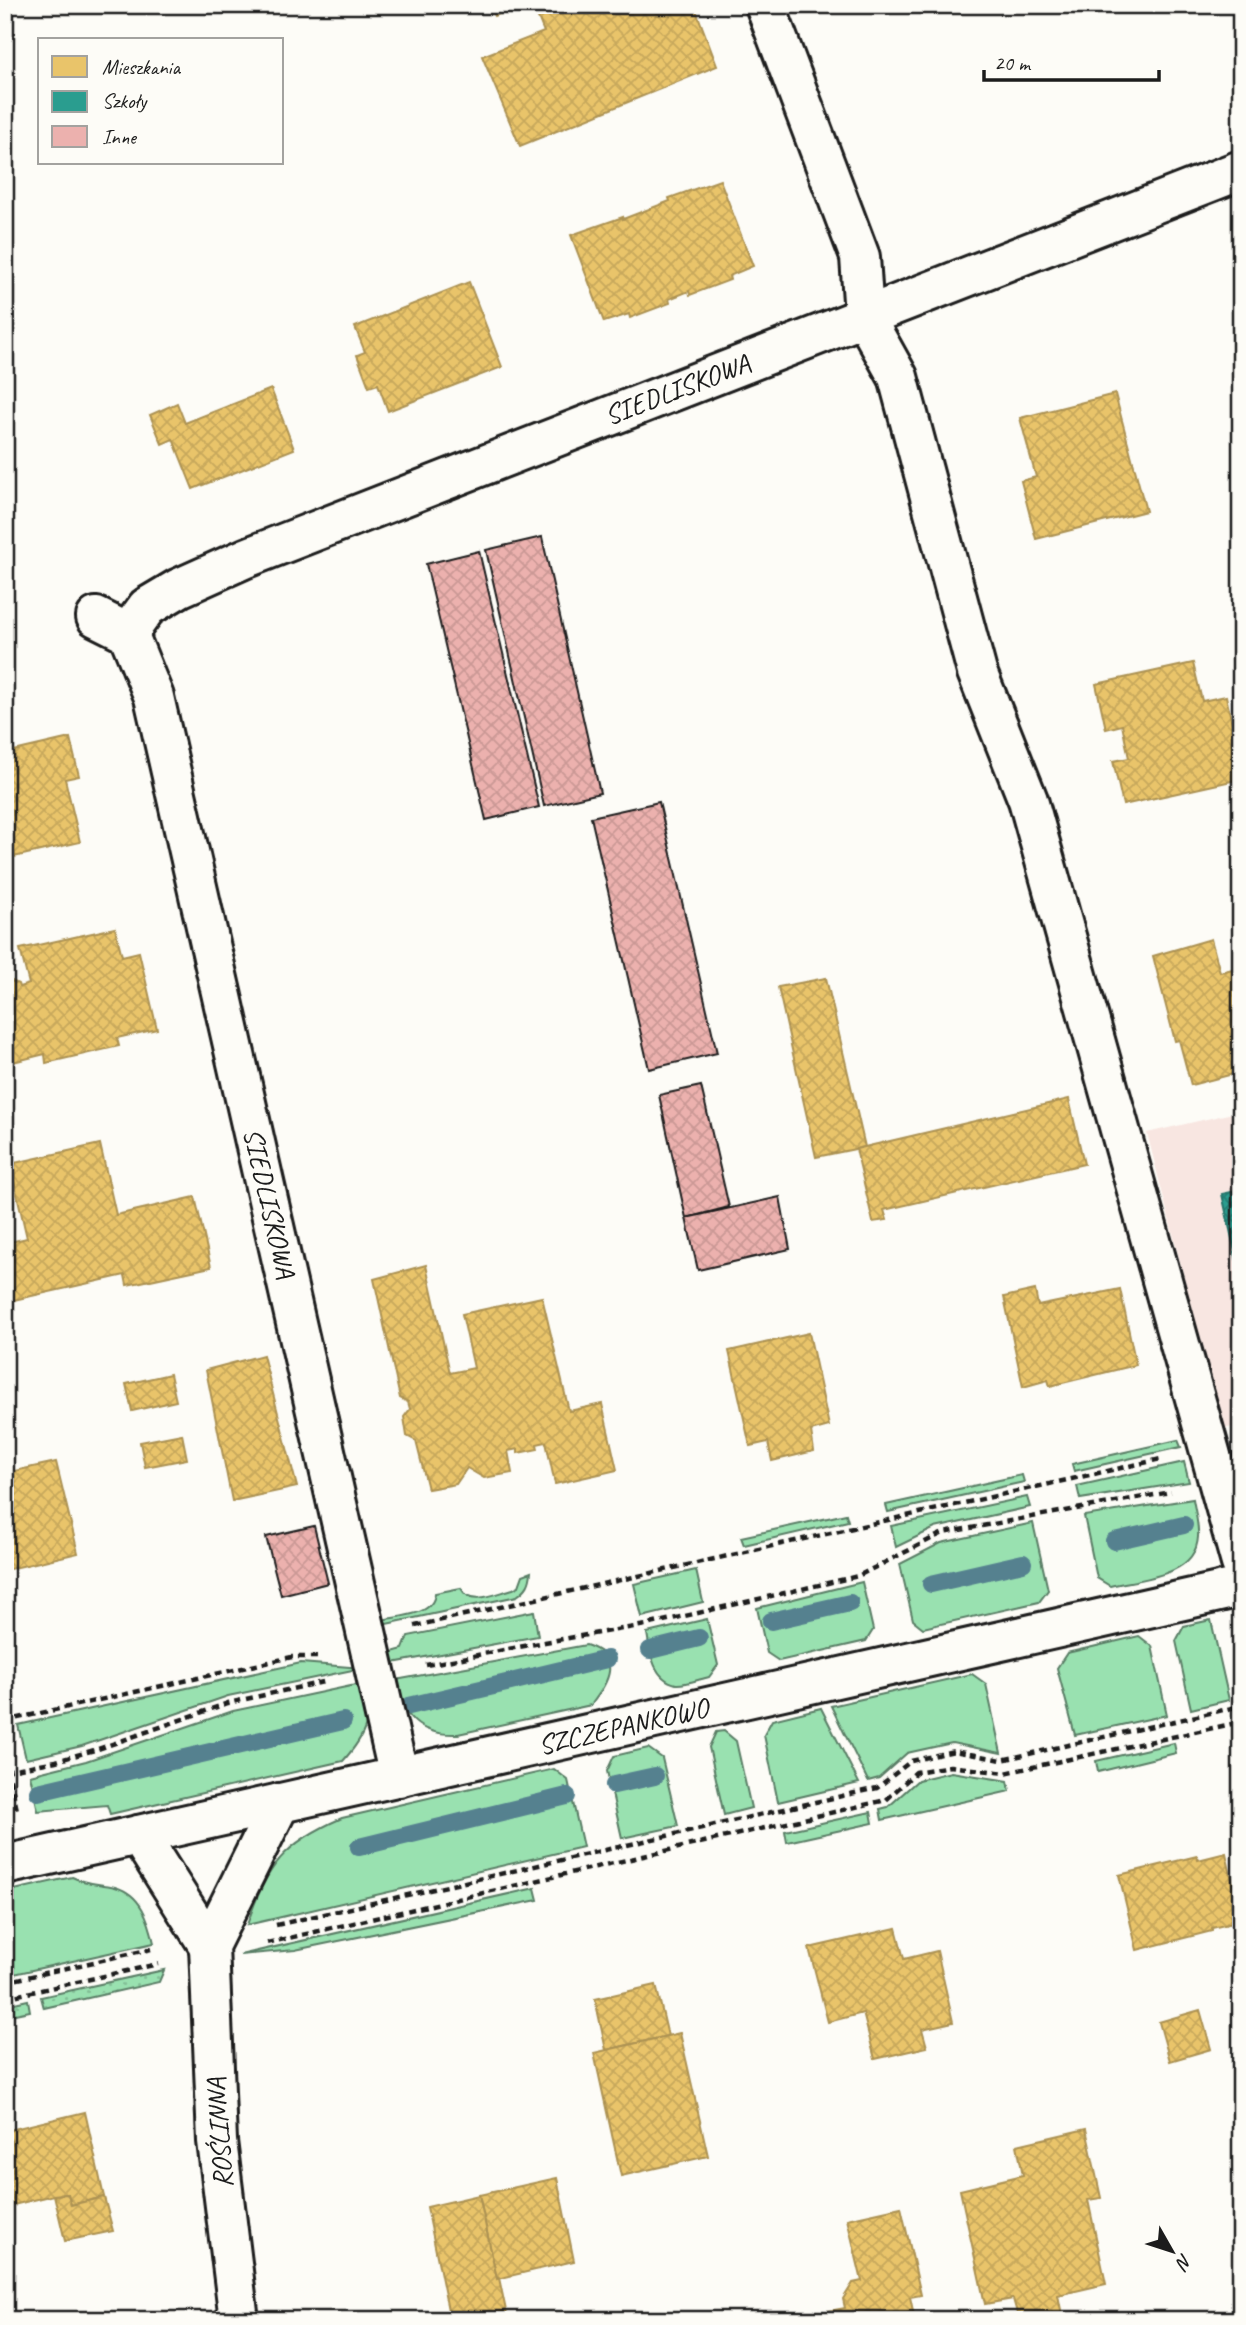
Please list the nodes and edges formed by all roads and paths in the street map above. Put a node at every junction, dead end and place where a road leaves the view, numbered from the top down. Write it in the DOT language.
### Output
graph roads {
  1 [pos="765,5"];
  2 [pos="1241,170"];
  3 [pos="864,316"];
  4 [pos="1215,1466"];
  5 [pos="1241,1563"];
  6 [pos="1241,1587"];
  7 [pos="373,1660"];
  8 [pos="1241,1706"];
  9 [pos="5,1721"];
  10 [pos="1241,1722"];
  11 [pos="5,1771"];
  12 [pos="399,1777"];
  13 [pos="280,1803"];
  14 [pos="139,1835"];
  15 [pos="5,1865"];
  16 [pos="209,1946"];
  17 [pos="5,1982"];
  18 [pos="5,1998"];
  19 [pos="239,2320"];
  1 -- 3 [label="street"];
  2 -- 3 [label="street, SIEDLISKOWA"];
  3 -- 4 [label="street"];
  3 -- 7 [label="street, SIEDLISKOWA"];
  4 -- 5 [label="street"];
  4 -- 7 [label="path"];
  4 -- 7 [label="path"];
  6 -- 12 [label="street, SZCZEPANKOWO"];
  7 -- 9 [label="path"];
  7 -- 11 [label="path"];
  7 -- 12 [label="street, SIEDLISKOWA"];
  8 -- 16 [label="path"];
  10 -- 16 [label="path"];
  12 -- 13 [label="street, SZCZEPANKOWO"];
  13 -- 14 [label="street, SZCZEPANKOWO"];
  13 -- 16 [label="street, ROŚLINNA"];
  14 -- 15 [label="street, SZCZEPANKOWO"];
  14 -- 16 [label="street, ROŚLINNA"];
  16 -- 17 [label="path"];
  16 -- 18 [label="path"];
  16 -- 19 [label="street, ROŚLINNA"];
}
